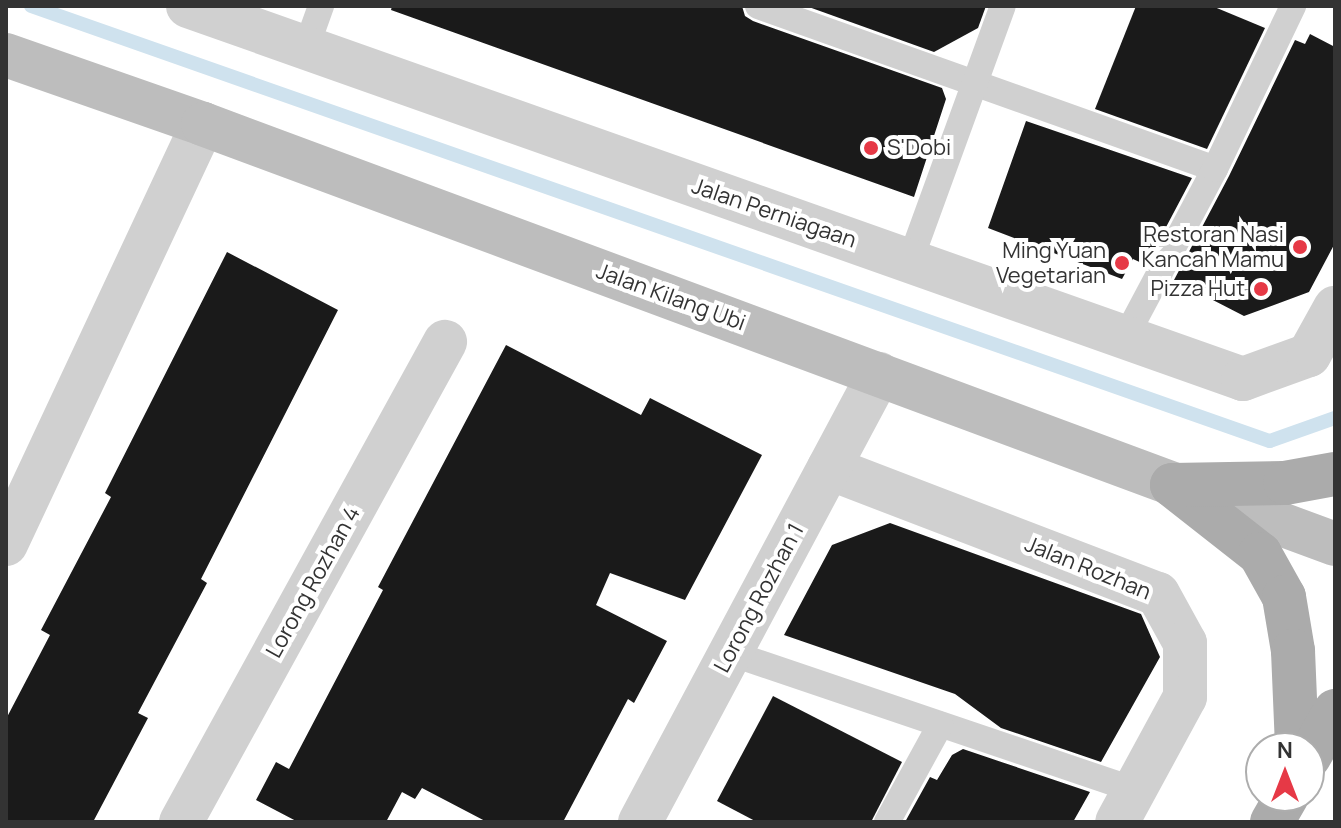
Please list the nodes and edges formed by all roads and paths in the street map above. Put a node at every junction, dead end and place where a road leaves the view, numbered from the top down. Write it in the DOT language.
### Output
graph roads {
  1 [pos="188,6"];
  2 [pos="321,6"];
  3 [pos="758,6"];
  4 [pos="1003,6"];
  5 [pos="1293,6"];
  6 [pos="306,48"];
  7 [pos="6,55"];
  8 [pos="974,83"];
  9 [pos="203,124"];
  10 [pos="1215,169"];
  11 [pos="910,261"];
  12 [pos="1335,308"];
  13 [pos="1125,338"];
  14 [pos="445,342"];
  15 [pos="879,374"];
  16 [pos="829,468"];
  17 [pos="1335,474"];
  18 [pos="1172,485"];
  19 [pos="6,544"];
  20 [pos="1335,544"];
  21 [pos="730,653"];
  22 [pos="1335,711"];
  23 [pos="940,725"];
  24 [pos="1296,732"];
  25 [pos="1323,732"];
  26 [pos="1126,806"];
  27 [pos="181,822"];
  28 [pos="640,822"];
  29 [pos="887,822"];
  1 -- 6 [label="street, Jalan Perniagaan"];
  2 -- 6 [label="lane"];
  3 -- 8 [label="lane"];
  4 -- 8 [label="lane"];
  5 -- 10 [label="lane"];
  6 -- 11 [label="street, Jalan Perniagaan"];
  7 -- 9 [label="main road, Jalan Kilang Ubi"];
  8 -- 10 [label="lane"];
  8 -- 11 [label="lane"];
  9 -- 15 [label="main road, Jalan Kilang Ubi"];
  9 -- 19 [label="street"];
  10 -- 13 [label="lane"];
  11 -- 13 [label="street, Jalan Perniagaan"];
  12 -- 13 [label="street, Jalan Perniagaan"];
  14 -- 27 [label="street, Lorong Rozhan 4"];
  15 -- 16 [label="street, Lorong Rozhan 1"];
  15 -- 18 [label="main road, Jalan Kilang Ubi"];
  16 -- 21 [label="street, Lorong Rozhan 1"];
  16 -- 26 [label="street, Jalan Rozhan"];
  17 -- 18 [label="main road"];
  18 -- 20 [label="main road, Jalan Kilang Ubi"];
  18 -- 24 [label="main road"];
  21 -- 23 [label="lane"];
  21 -- 28 [label="street, Lorong Rozhan 1"];
  22 -- 25 [label="main road"];
  23 -- 26 [label="lane"];
  23 -- 29 [label="lane"];
}
